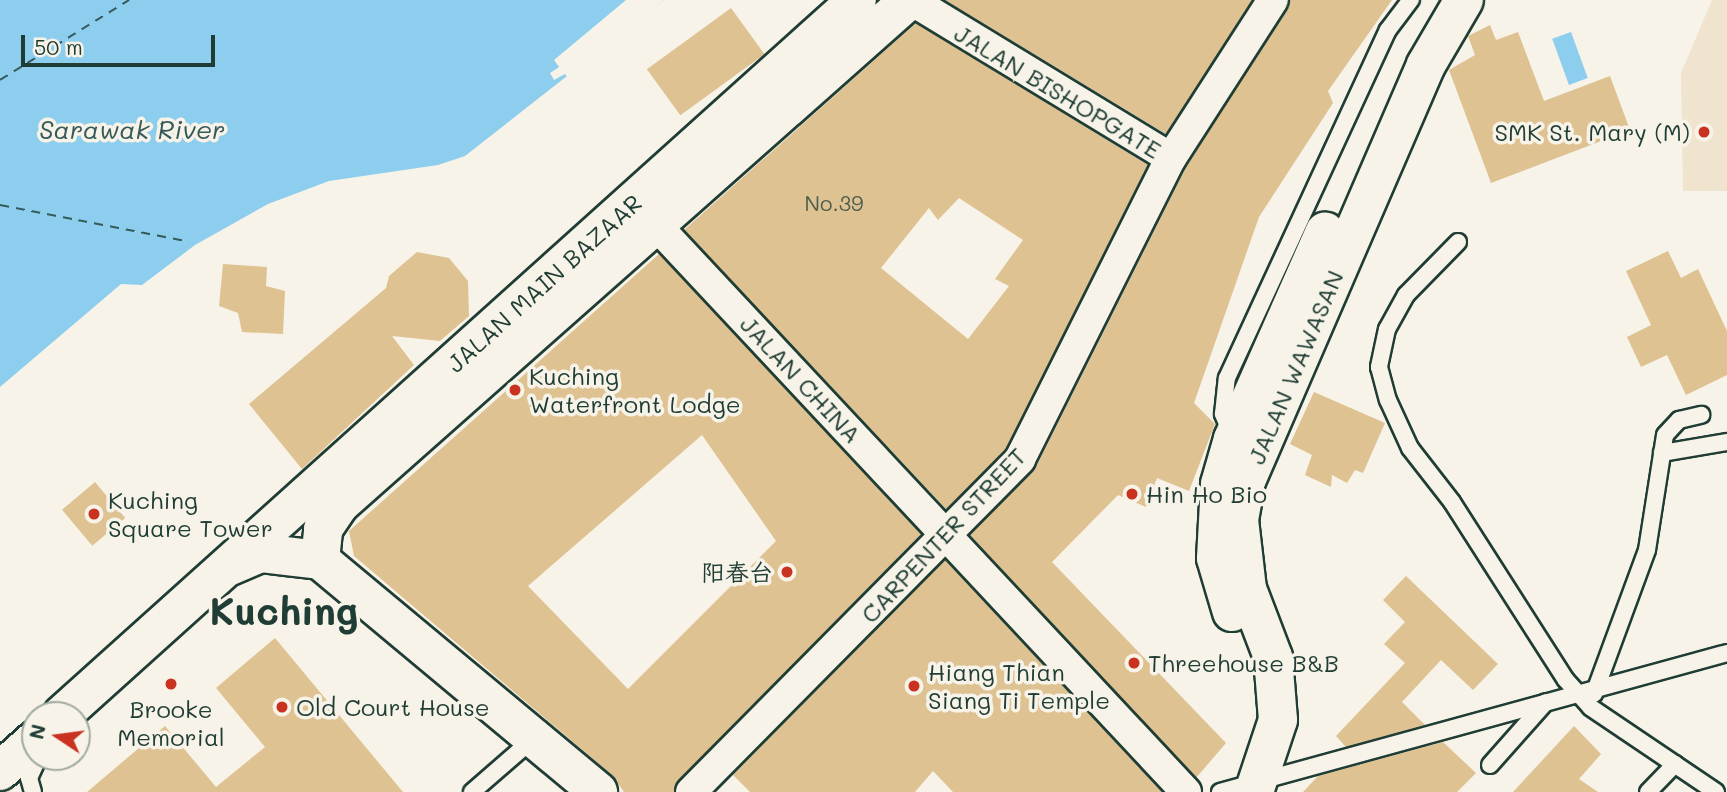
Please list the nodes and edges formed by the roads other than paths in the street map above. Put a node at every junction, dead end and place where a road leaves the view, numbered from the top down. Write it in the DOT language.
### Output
graph roads {
  1 [pos="857,0"];
  2 [pos="910,0"];
  3 [pos="1273,0"];
  4 [pos="1411,0"];
  5 [pos="1435,0"];
  6 [pos="1464,0"];
  7 [pos="1171,159"];
  8 [pos="654,223"];
  9 [pos="1458,242"];
  10 [pos="1701,415"];
  11 [pos="1233,439"];
  12 [pos="1727,442"];
  13 [pos="1662,453"];
  14 [pos="949,536"];
  15 [pos="320,560"];
  16 [pos="230,566"];
  17 [pos="1727,653"];
  18 [pos="1566,680"];
  19 [pos="78,701"];
  20 [pos="1590,707"];
  21 [pos="533,739"];
  22 [pos="21,752"];
  23 [pos="1675,764"];
  24 [pos="1490,765"];
  25 [pos="0,771"];
  26 [pos="32,771"];
  27 [pos="33,792"];
  28 [pos="472,792"];
  29 [pos="598,792"];
  30 [pos="691,792"];
  31 [pos="1186,792"];
  32 [pos="1220,792"];
  33 [pos="1231,792"];
  34 [pos="1254,792"];
  35 [pos="1648,792"];
  36 [pos="1716,792"];
  1 -- 16 [label="main road, JALAN MAIN BAZAAR"];
  2 -- 7 [label="street, JALAN BISHOPGATE"];
  2 -- 8 [label="main road, JALAN MAIN BAZAAR"];
  3 -- 7 [label="street, CARPENTER STREET"];
  4 -- 11 [label="lane"];
  5 -- 11 [label="main road, JALAN WAWASAN"];
  6 -- 34 [label="main road, JALAN WAWASAN"];
  7 -- 14 [label="street, CARPENTER STREET"];
  8 -- 14 [label="street, JALAN CHINA"];
  8 -- 15 [label="main road, JALAN MAIN BAZAAR"];
  9 -- 18 [label="lane"];
  10 -- 13 [label="lane"];
  11 -- 33 [label="main road, JALAN WAWASAN"];
  12 -- 13 [label="lane"];
  13 -- 20 [label="lane"];
  14 -- 30 [label="street, CARPENTER STREET"];
  14 -- 31 [label="street, JALAN CHINA"];
  15 -- 16 [label="main road"];
  15 -- 21 [label="main road"];
  16 -- 19 [label="main road, JALAN MAIN BAZAAR"];
  17 -- 32 [label="lane"];
  18 -- 20 [label="lane"];
  18 -- 24 [label="lane"];
  20 -- 23 [label="lane"];
  21 -- 28 [label="lane"];
  21 -- 29 [label="main road"];
  22 -- 25 [label="main road"];
  23 -- 35 [label="lane"];
  23 -- 36 [label="lane"];
  26 -- 27 [label="lane"];
}
